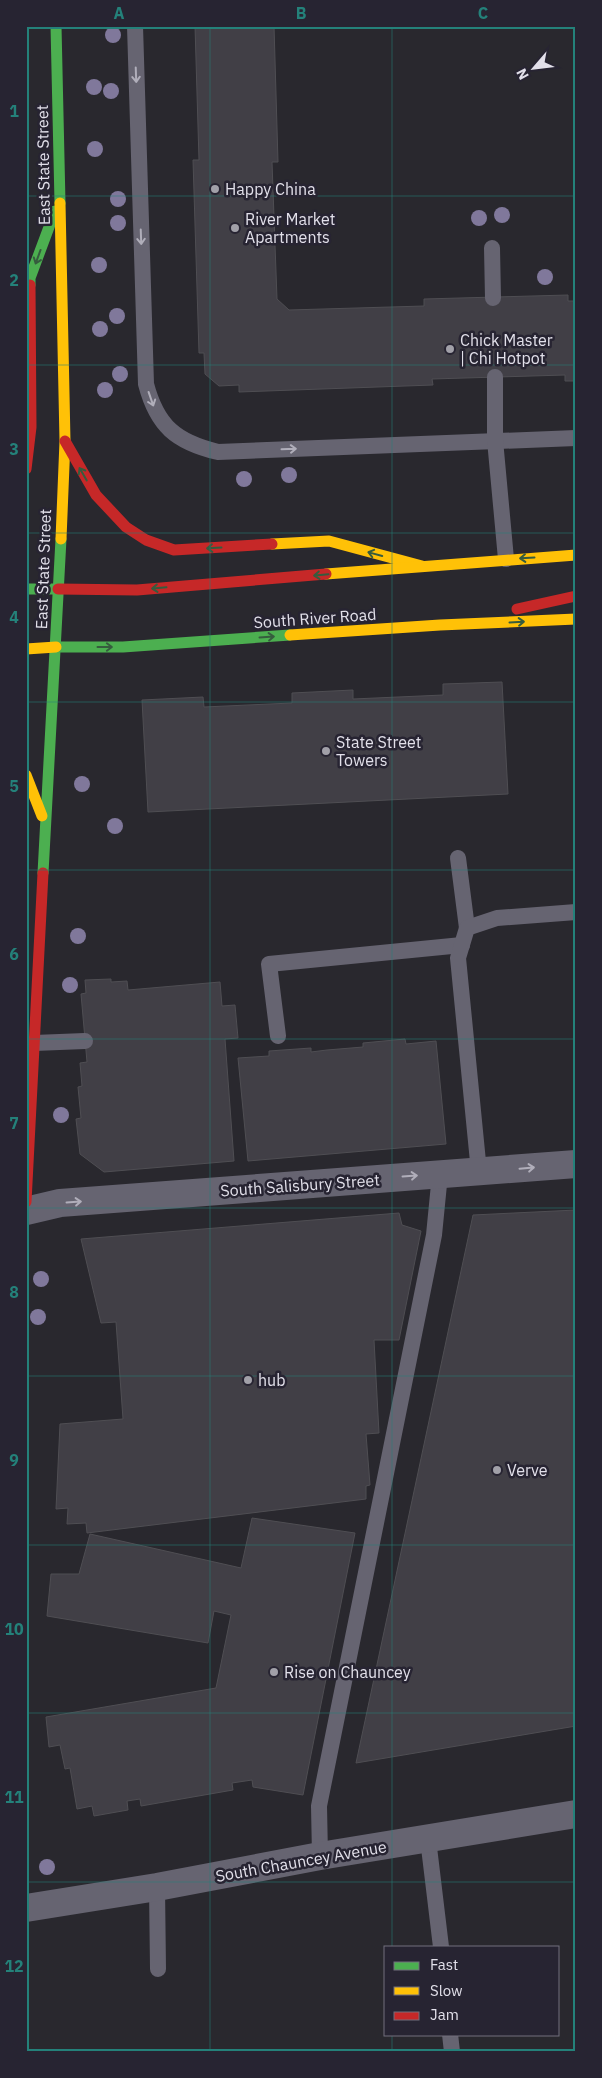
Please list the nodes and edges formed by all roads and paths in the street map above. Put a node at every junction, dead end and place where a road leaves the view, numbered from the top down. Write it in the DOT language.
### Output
graph roads {
  1 [pos="56,26"];
  2 [pos="135,26"];
  3 [pos="60,195"];
  4 [pos="492,248"];
  5 [pos="493,298"];
  6 [pos="495,377"];
  7 [pos="576,438"];
  8 [pos="495,440"];
  9 [pos="64,441"];
  10 [pos="26,469"];
  11 [pos="576,555"];
  12 [pos="506,559"];
  13 [pos="422,566"];
  14 [pos="26,589"];
  15 [pos="58,589"];
  16 [pos="576,596"];
  17 [pos="576,619"];
  18 [pos="440,626"];
  19 [pos="56,647"];
  20 [pos="26,649"];
  21 [pos="26,775"];
  22 [pos="45,824"];
  23 [pos="458,858"];
  24 [pos="34,873"];
  25 [pos="576,912"];
  26 [pos="467,928"];
  27 [pos="462,945"];
  28 [pos="278,1036"];
  29 [pos="85,1041"];
  30 [pos="34,1043"];
  31 [pos="29,1099"];
  32 [pos="576,1164"];
  33 [pos="479,1172"];
  34 [pos="440,1174"];
  35 [pos="26,1202"];
  36 [pos="26,1212"];
  37 [pos="576,1814"];
  38 [pos="428,1839"];
  39 [pos="320,1856"];
  40 [pos="157,1887"];
  41 [pos="26,1908"];
  42 [pos="441,1946"];
  43 [pos="158,1969"];
  44 [pos="450,2036"];
  45 [pos="452,2052"];
  1 -- 3 [label="main road, East State Street"];
  2 -- 8 [label="lane, one-way"];
  3 -- 9 [label="main road, East State Street"];
  3 -- 10 [label="main road, one-way"];
  4 -- 5 [label="lane"];
  6 -- 8 [label="lane"];
  7 -- 8 [label="lane"];
  8 -- 12 [label="lane"];
  13 -- 9 [label="main road, one-way"];
  9 -- 15 [label="main road, East State Street"];
  11 -- 12 [label="main road, one-way"];
  12 -- 13 [label="main road"];
  13 -- 15 [label="main road, one-way"];
  14 -- 15 [label="main road"];
  15 -- 19 [label="main road, East State Street"];
  16 -- 18 [label="main road"];
  18 -- 17 [label="main road, South River Road, one-way"];
  19 -- 18 [label="main road, South River Road, one-way"];
  19 -- 20 [label="main road, South River Road"];
  19 -- 22 [label="main road, East State Street"];
  21 -- 22 [label="main road"];
  22 -- 24 [label="main road, East State Street"];
  23 -- 26 [label="lane"];
  24 -- 30 [label="main road, East State Street"];
  25 -- 26 [label="lane"];
  26 -- 27 [label="lane"];
  27 -- 28 [label="lane"];
  27 -- 33 [label="lane"];
  29 -- 30 [label="lane"];
  30 -- 31 [label="main road, East State Street"];
  31 -- 35 [label="main road, East State Street"];
  33 -- 32 [label="street, South Salisbury Street, one-way"];
  33 -- 34 [label="street, South Salisbury Street"];
  36 -- 34 [label="street, South Salisbury Street, one-way"];
  34 -- 39 [label="lane"];
  37 -- 38 [label="street, South Chauncey Avenue"];
  38 -- 39 [label="street, South Chauncey Avenue"];
  38 -- 42 [label="lane"];
  39 -- 40 [label="street, South Chauncey Avenue"];
  40 -- 41 [label="street, South Chauncey Avenue"];
  40 -- 43 [label="lane"];
  44 -- 45 [label="lane"];
}
